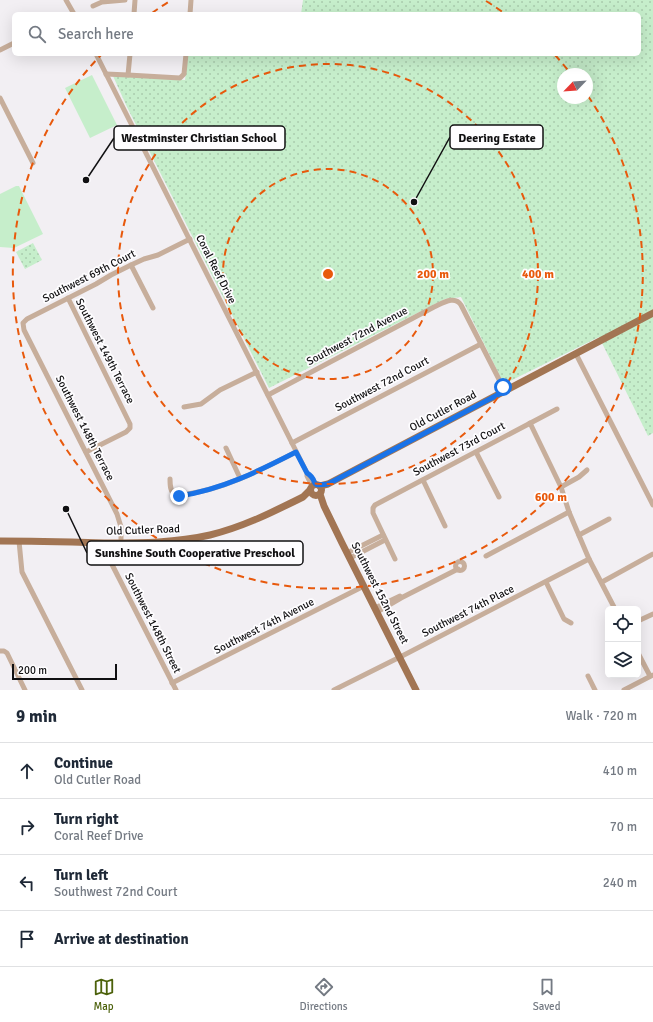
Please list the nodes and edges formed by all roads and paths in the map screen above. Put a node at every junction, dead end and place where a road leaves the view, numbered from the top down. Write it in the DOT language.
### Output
graph roads {
  1 [pos="66,0"];
  2 [pos="125,0"];
  3 [pos="135,0"];
  4 [pos="191,0"];
  5 [pos="93,6"];
  6 [pos="72,12"];
  7 [pos="134,12"];
  8 [pos="190,12"];
  9 [pos="12,44"];
  10 [pos="0,50"];
  11 [pos="97,56"];
  12 [pos="130,56"];
  13 [pos="186,56"];
  14 [pos="106,74"];
  15 [pos="128,74"];
  16 [pos="0,98"];
  17 [pos="33,163"];
  18 [pos="190,239"];
  19 [pos="131,264"];
  20 [pos="68,298"];
  21 [pos="153,308"];
  22 [pos="653,313"];
  23 [pos="23,324"];
  24 [pos="481,344"];
  25 [pos="576,354"];
  26 [pos="256,372"];
  27 [pos="505,391"];
  28 [pos="268,395"];
  29 [pos="184,406"];
  30 [pos="557,409"];
  31 [pos="530,423"];
  32 [pos="292,443"];
  33 [pos="226,448"];
  34 [pos="86,452"];
  35 [pos="296,452"];
  36 [pos="476,452"];
  37 [pos="587,470"];
  38 [pos="240,478"];
  39 [pos="170,479"];
  40 [pos="423,480"];
  41 [pos="560,486"];
  42 [pos="316,490"];
  43 [pos="499,497"];
  44 [pos="653,505"];
  45 [pos="569,512"];
  46 [pos="609,519"];
  47 [pos="445,526"];
  48 [pos="579,536"];
  49 [pos="384,537"];
  50 [pos="0,541"];
  51 [pos="19,541"];
  52 [pos="101,543"];
  53 [pos="121,543"];
  54 [pos="653,554"];
  55 [pos="348,556"];
  56 [pos="486,556"];
  57 [pos="395,559"];
  58 [pos="590,559"];
  59 [pos="456,568"];
  60 [pos="546,582"];
  61 [pos="602,582"];
  62 [pos="364,586"];
  63 [pos="614,606"];
  64 [pos="376,610"];
  65 [pos="653,614"];
  66 [pos="641,620"];
  67 [pos="571,623"];
  68 [pos="0,651"];
  69 [pos="400,658"];
  70 [pos="641,658"];
  71 [pos="588,676"];
  72 [pos="651,676"];
  73 [pos="172,683"];
  74 [pos="25,690"];
  75 [pos="82,690"];
  76 [pos="176,690"];
  77 [pos="334,690"];
  78 [pos="416,690"];
  79 [pos="595,690"];
  80 [pos="624,690"];
  1 -- 6 [label="street"];
  2 -- 5 [label="street"];
  3 -- 7 [label="street"];
  4 -- 8 [label="street"];
  9 -- 10 [label="street"];
  11 -- 14 [label="street"];
  12 -- 15 [label="street"];
  13 -- 15 [label="street"];
  14 -- 15 [label="street"];
  14 -- 18 [label="street, Coral Reef Drive"];
  16 -- 17 [label="street"];
  18 -- 19 [label="street, Southwest 69th Court"];
  18 -- 26 [label="street, Coral Reef Drive"];
  19 -- 20 [label="street, Southwest 69th Court"];
  19 -- 21 [label="street"];
  20 -- 23 [label="street, Southwest 69th Court"];
  20 -- 34 [label="street, Southwest 149th Terrace"];
  22 -- 25 [label="main road, Old Cutler Road"];
  23 -- 34 [label="street, Southwest 148th Terrace"];
  24 -- 27 [label="street"];
  24 -- 28 [label="street, Southwest 72nd Avenue"];
  24 -- 32 [label="street, Southwest 72nd Court"];
  25 -- 27 [label="main road, Old Cutler Road"];
  25 -- 44 [label="street"];
  26 -- 28 [label="street, Coral Reef Drive"];
  26 -- 29 [label="street"];
  27 -- 42 [label="main road, Old Cutler Road"];
  28 -- 32 [label="street, Coral Reef Drive"];
  30 -- 31 [label="street, Southwest 73rd Court"];
  31 -- 36 [label="street, Southwest 73rd Court"];
  31 -- 41 [label="street"];
  32 -- 35 [label="street, Coral Reef Drive"];
  33 -- 38 [label="street"];
  34 -- 53 [label="street, Southwest 148th Terrace"];
  35 -- 38 [label="street"];
  35 -- 42 [label="street, Coral Reef Drive"];
  36 -- 40 [label="street, Southwest 73rd Court"];
  36 -- 43 [label="street"];
  37 -- 41 [label="street"];
  38 -- 39 [label="street"];
  40 -- 47 [label="street"];
  40 -- 49 [label="street, Southwest 73rd Court"];
  41 -- 45 [label="street"];
  42 -- 53 [label="main road, Old Cutler Road"];
  42 -- 55 [label="main road, Southwest 152nd Street"];
  45 -- 48 [label="street"];
  45 -- 56 [label="street"];
  46 -- 48 [label="street"];
  48 -- 58 [label="street"];
  49 -- 55 [label="street"];
  49 -- 57 [label="street"];
  50 -- 51 [label="main road, Old Cutler Road"];
  51 -- 52 [label="main road, Old Cutler Road"];
  51 -- 75 [label="street"];
  52 -- 53 [label="main road, Old Cutler Road"];
  52 -- 73 [label="street, Southwest 148th Street"];
  54 -- 61 [label="street"];
  55 -- 62 [label="main road, Southwest 152nd Street"];
  58 -- 60 [label="street, Southwest 74th Place"];
  58 -- 61 [label="street"];
  59 -- 64 [label="street"];
  60 -- 67 [label="street"];
  60 -- 69 [label="street, Southwest 74th Place"];
  61 -- 63 [label="street"];
  62 -- 64 [label="main road, Southwest 152nd Street"];
  62 -- 73 [label="street, Southwest 74th Avenue"];
  64 -- 69 [label="main road, Southwest 152nd Street"];
  65 -- 66 [label="street"];
  68 -- 74 [label="street"];
  69 -- 77 [label="street, Southwest 74th Place"];
  69 -- 78 [label="main road, Southwest 152nd Street"];
  70 -- 72 [label="street"];
  71 -- 79 [label="street"];
  72 -- 80 [label="street"];
  73 -- 76 [label="street, Southwest 148th Street"];
}
